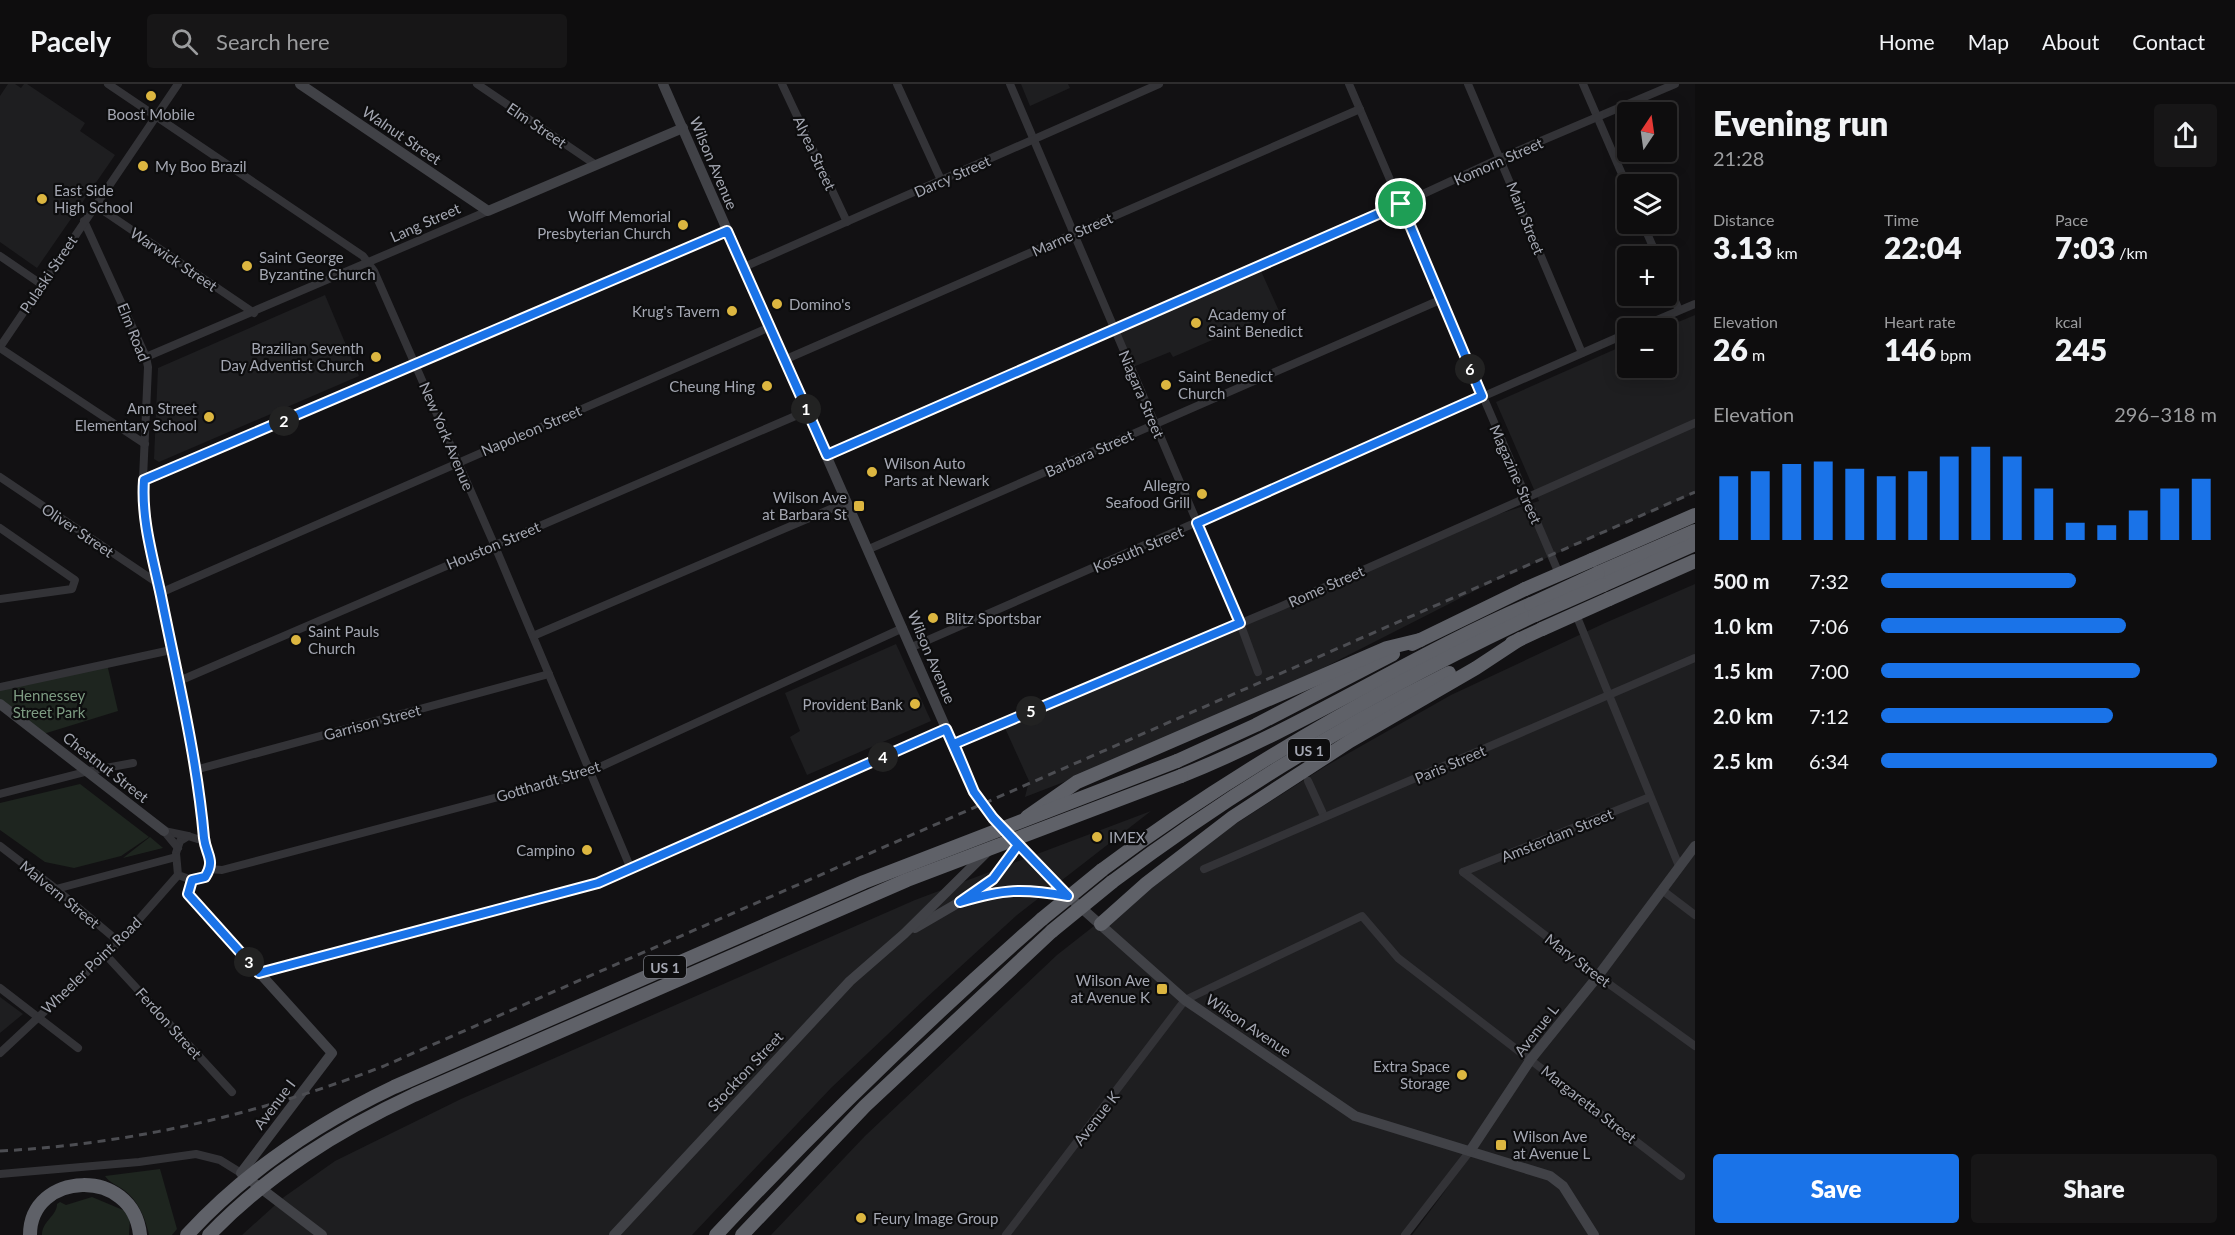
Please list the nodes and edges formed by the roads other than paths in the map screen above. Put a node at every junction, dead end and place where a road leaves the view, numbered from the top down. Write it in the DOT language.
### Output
graph roads {
  1 [pos="108,84"];
  2 [pos="178,84"];
  3 [pos="300,84"];
  4 [pos="477,84"];
  5 [pos="663,84"];
  6 [pos="782,84"];
  7 [pos="897,84"];
  8 [pos="1010,84"];
  9 [pos="1159,84"];
  10 [pos="1349,84"];
  11 [pos="1468,84"];
  12 [pos="1583,84"];
  13 [pos="1675,84"];
  14 [pos="1360,109"];
  15 [pos="156,117"];
  16 [pos="1598,118"];
  17 [pos="683,128"];
  18 [pos="1034,140"];
  19 [pos="1501,159"];
  20 [pos="596,165"];
  21 [pos="1622,174"];
  22 [pos="941,180"];
  23 [pos="1401,204"];
  24 [pos="95,205"];
  25 [pos="488,211"];
  26 [pos="84,221"];
  27 [pos="847,222"];
  28 [pos="727,231"];
  29 [pos="1075,233"];
  30 [pos="0,256"];
  31 [pos="369,264"];
  32 [pos="744,267"];
  33 [pos="41,284"];
  34 [pos="1440,300"];
  35 [pos="1695,304"];
  36 [pos="1677,305"];
  37 [pos="1679,310"];
  38 [pos="254,313"];
  39 [pos="1661,318"];
  40 [pos="770,327"];
  41 [pos="1114,329"];
  42 [pos="1617,338"];
  43 [pos="0,347"];
  44 [pos="1582,353"];
  45 [pos="146,357"];
  46 [pos="784,360"];
  47 [pos="416,365"];
  48 [pos="1482,396"];
  49 [pos="807,411"];
  50 [pos="1155,423"];
  51 [pos="1695,423"];
  52 [pos="145,444"];
  53 [pos="827,455"];
  54 [pos="458,462"];
  55 [pos="0,477"];
  56 [pos="144,480"];
  57 [pos="1527,496"];
  58 [pos="847,502"];
  59 [pos="1695,514"];
  60 [pos="1197,523"];
  61 [pos="0,528"];
  62 [pos="1695,531"];
  63 [pos="494,544"];
  64 [pos="1695,544"];
  65 [pos="869,549"];
  66 [pos="1695,561"];
  67 [pos="1600,579"];
  68 [pos="156,582"];
  69 [pos="160,592"];
  70 [pos="0,599"];
  71 [pos="1533,609"];
  72 [pos="1240,623"];
  73 [pos="903,628"];
  74 [pos="533,636"];
  75 [pos="1520,639"];
  76 [pos="1420,640"];
  77 [pos="912,647"];
  78 [pos="171,650"];
  79 [pos="1695,658"];
  80 [pos="1258,672"];
  81 [pos="549,674"];
  82 [pos="179,681"];
  83 [pos="0,687"];
  84 [pos="1610,694"];
  85 [pos="0,704"];
  86 [pos="946,729"];
  87 [pos="954,744"];
  88 [pos="133,763"];
  89 [pos="195,770"];
  90 [pos="89,771"];
  91 [pos="591,771"];
  92 [pos="1308,781"];
  93 [pos="0,794"];
  94 [pos="1650,797"];
  95 [pos="1324,816"];
  96 [pos="164,831"];
  97 [pos="1007,834"];
  98 [pos="188,836"];
  99 [pos="204,841"];
  100 [pos="1018,845"];
  101 [pos="0,846"];
  102 [pos="1695,846"];
  103 [pos="178,848"];
  104 [pos="176,857"];
  105 [pos="1679,866"];
  106 [pos="209,869"];
  107 [pos="631,869"];
  108 [pos="1204,869"];
  109 [pos="1463,872"];
  110 [pos="180,876"];
  111 [pos="192,880"];
  112 [pos="56,889"];
  113 [pos="1662,890"];
  114 [pos="188,894"];
  115 [pos="1068,896"];
  116 [pos="960,902"];
  117 [pos="1695,915"];
  118 [pos="1101,924"];
  119 [pos="904,934"];
  120 [pos="119,942"];
  121 [pos="105,954"];
  122 [pos="259,973"];
  123 [pos="1598,976"];
  124 [pos="0,988"];
  125 [pos="1185,1000"];
  126 [pos="37,1017"];
  127 [pos="1695,1046"];
  128 [pos="78,1048"];
  129 [pos="0,1053"];
  130 [pos="1531,1059"];
  131 [pos="232,1092"];
  132 [pos="1470,1151"];
  133 [pos="241,1173"];
  134 [pos="0,1174"];
  135 [pos="1681,1176"];
  136 [pos="30,1235"];
  137 [pos="140,1235"];
  138 [pos="187,1235"];
  139 [pos="209,1235"];
  140 [pos="322,1235"];
  141 [pos="614,1235"];
  142 [pos="717,1235"];
  143 [pos="742,1235"];
  144 [pos="1006,1235"];
  145 [pos="1405,1235"];
  146 [pos="1594,1235"];
  1 -- 15 [label="street, New York Avenue"];
  2 -- 15 [label="street, Pulaski Street"];
  3 -- 25 [label="main road, Walnut Street"];
  4 -- 20 [label="street, Elm Street"];
  5 -- 17 [label="main road, Wilson Avenue"];
  6 -- 27 [label="street, Alyea Street"];
  7 -- 22 [label="street"];
  8 -- 18 [label="street, Niagara Street"];
  9 -- 18 [label="street, Darcy Street"];
  10 -- 14 [label="street, Magazine Street"];
  11 -- 19 [label="street, Main Street"];
  12 -- 16 [label="street"];
  13 -- 16 [label="street, Komorn Street"];
  14 -- 23 [label="street, Magazine Street"];
  14 -- 29 [label="street, Marne Street"];
  15 -- 24 [label="street, Pulaski Street"];
  15 -- 31 [label="street, New York Avenue"];
  16 -- 19 [label="street, Komorn Street"];
  16 -- 21 [label="street"];
  17 -- 20 [label="main road, Lang Street"];
  17 -- 28 [label="main road, Wilson Avenue"];
  18 -- 22 [label="street, Darcy Street"];
  18 -- 29 [label="street, Niagara Street"];
  19 -- 23 [label="street, Komorn Street"];
  19 -- 44 [label="street, Main Street"];
  20 -- 25 [label="main road, Lang Street"];
  22 -- 27 [label="street, Darcy Street"];
  23 -- 34 [label="street, Magazine Street"];
  23 -- 41 [label="street, Komorn Street"];
  24 -- 26 [label="street, Pulaski Street"];
  24 -- 38 [label="street, Warwick Street"];
  25 -- 31 [label="street, Lang Street"];
  26 -- 33 [label="street, Pulaski Street"];
  26 -- 45 [label="street, Elm Road"];
  27 -- 32 [label="street, Darcy Street"];
  28 -- 32 [label="main road, Wilson Avenue"];
  28 -- 47 [label="street"];
  29 -- 41 [label="street, Niagara Street"];
  29 -- 46 [label="street, Marne Street"];
  30 -- 33 [label="street"];
  31 -- 38 [label="street, Lang Street"];
  31 -- 47 [label="street, New York Avenue"];
  32 -- 40 [label="main road, Wilson Avenue"];
  33 -- 43 [label="street, Pulaski Street"];
  34 -- 48 [label="street, Magazine Street"];
  34 -- 50 [label="street, Barbara Street"];
  35 -- 37 [label="street"];
  36 -- 37 [label="street"];
  37 -- 39 [label="street"];
  38 -- 45 [label="street, Lang Street"];
  40 -- 46 [label="main road, Wilson Avenue"];
  40 -- 54 [label="street, Napoleon Street"];
  41 -- 50 [label="street, Niagara Street"];
  41 -- 53 [label="street, Komorn Street"];
  42 -- 44 [label="street, Kossuth Street"];
  43 -- 52 [label="street"];
  44 -- 48 [label="street, Kossuth Street"];
  45 -- 52 [label="street, Elm Road"];
  46 -- 49 [label="main road, Wilson Avenue"];
  47 -- 54 [label="street, New York Avenue"];
  47 -- 56 [label="street"];
  48 -- 57 [label="street, Magazine Street"];
  48 -- 60 [label="street, Kossuth Street"];
  49 -- 53 [label="main road, Wilson Avenue"];
  49 -- 63 [label="street, Houston Street"];
  50 -- 60 [label="street, Niagara Street"];
  50 -- 65 [label="street, Barbara Street"];
  51 -- 57 [label="street, Rome Street"];
  52 -- 56 [label="street, Elm Road"];
  53 -- 58 [label="main road, Wilson Avenue"];
  54 -- 63 [label="street, New York Avenue"];
  54 -- 69 [label="street, Napoleon Street"];
  55 -- 68 [label="street, Oliver Street"];
  56 -- 68 [label="street, Elm Road"];
  57 -- 72 [label="street, Rome Street"];
  57 -- 84 [label="street, Magazine Street"];
  58 -- 65 [label="main road, Wilson Avenue"];
  58 -- 74 [label="street"];
  59 -- 76 [label="highway, US 1, bridge"];
  60 -- 72 [label="street, Niagara Street"];
  60 -- 77 [label="street, Kossuth Street"];
  61 -- 70 [label="street"];
  62 -- 67 [label="highway"];
  63 -- 74 [label="street, New York Avenue"];
  63 -- 82 [label="street, Houston Street"];
  64 -- 67 [label="highway"];
  65 -- 73 [label="main road, Wilson Avenue"];
  66 -- 75 [label="highway, US 1, bridge"];
  67 -- 71 [label="highway, bridge"];
  68 -- 69 [label="street, Elm Road"];
  69 -- 78 [label="street, Elm Road"];
  71 -- 139 [label="highway, bridge"];
  71 -- 142 [label="highway, bridge"];
  72 -- 80 [label="street, Niagara Street"];
  72 -- 87 [label="street, Rome Street"];
  73 -- 77 [label="main road, Wilson Avenue"];
  73 -- 91 [label="street, Gotthardt Street"];
  74 -- 81 [label="street, New York Avenue"];
  75 -- 118 [label="highway"];
  75 -- 143 [label="highway, US 1, bridge"];
  76 -- 97 [label="highway"];
  76 -- 138 [label="highway, US 1, bridge"];
  77 -- 86 [label="main road, Wilson Avenue"];
  78 -- 82 [label="street, Elm Road"];
  78 -- 83 [label="street"];
  79 -- 84 [label="street, Paris Street"];
  81 -- 89 [label="street, Garrison Street"];
  81 -- 91 [label="street, New York Avenue"];
  82 -- 89 [label="street, Elm Road"];
  84 -- 94 [label="street, Magazine Street"];
  84 -- 95 [label="street, Paris Street"];
  85 -- 90 [label="main road, Chestnut Street"];
  86 -- 87 [label="main road, Wilson Avenue"];
  86 -- 107 [label="street"];
  87 -- 97 [label="main road, Wilson Avenue"];
  88 -- 90 [label="street"];
  89 -- 99 [label="street, Elm Road"];
  90 -- 93 [label="street"];
  90 -- 96 [label="main road, Chestnut Street"];
  91 -- 106 [label="street, Gotthardt Street"];
  91 -- 107 [label="street, New York Avenue"];
  92 -- 95 [label="street"];
  94 -- 105 [label="street, Magazine Street"];
  94 -- 109 [label="street, Amsterdam Street"];
  95 -- 108 [label="street, Paris Street"];
  96 -- 98 [label="street"];
  96 -- 103 [label="street"];
  97 -- 100 [label="main road, Wilson Avenue"];
  97 -- 119 [label="main road, Stockton Street"];
  98 -- 99 [label="street"];
  98 -- 103 [label="street"];
  99 -- 106 [label="street"];
  100 -- 115 [label="main road, Wilson Avenue"];
  100 -- 116 [label="main road, Stockton Street"];
  101 -- 112 [label="street, Malvern Street"];
  102 -- 105 [label="main road, Avenue L"];
  103 -- 104 [label="street"];
  104 -- 110 [label="street"];
  104 -- 112 [label="street"];
  105 -- 113 [label="main road, Avenue L"];
  106 -- 111 [label="street"];
  107 -- 122 [label="street"];
  109 -- 123 [label="street, Mary Street"];
  110 -- 111 [label="street"];
  110 -- 114 [label="street"];
  110 -- 120 [label="street, Wheeler Point Road"];
  111 -- 114 [label="street"];
  112 -- 120 [label="street, Malvern Street"];
  113 -- 117 [label="street"];
  113 -- 123 [label="main road, Avenue L"];
  114 -- 122 [label="main road"];
  115 -- 116 [label="main road"];
  115 -- 118 [label="main road, Wilson Avenue"];
  116 -- 119 [label="main road, Stockton Street"];
  118 -- 125 [label="main road, Wilson Avenue"];
  119 -- 141 [label="main road, Stockton Street"];
  120 -- 121 [label="street, Wheeler Point Road"];
  121 -- 126 [label="street, Wheeler Point Road"];
  121 -- 131 [label="street, Ferdon Street"];
  122 -- 133 [label="main road, Avenue I"];
  123 -- 127 [label="street, Mary Street"];
  123 -- 130 [label="main road, Avenue L"];
  124 -- 126 [label="street"];
  125 -- 130 [label="street, Margaretta Street"];
  125 -- 132 [label="main road, Wilson Avenue"];
  125 -- 144 [label="street, Avenue K"];
  126 -- 128 [label="street"];
  126 -- 129 [label="street, Wheeler Point Road"];
  130 -- 132 [label="main road, Avenue L"];
  130 -- 135 [label="street, Margaretta Street"];
  132 -- 145 [label="street, Avenue L"];
  132 -- 146 [label="main road, Wilson Avenue"];
  133 -- 134 [label="street"];
  133 -- 140 [label="main road"];
  136 -- 137 [label="highway"];
}
